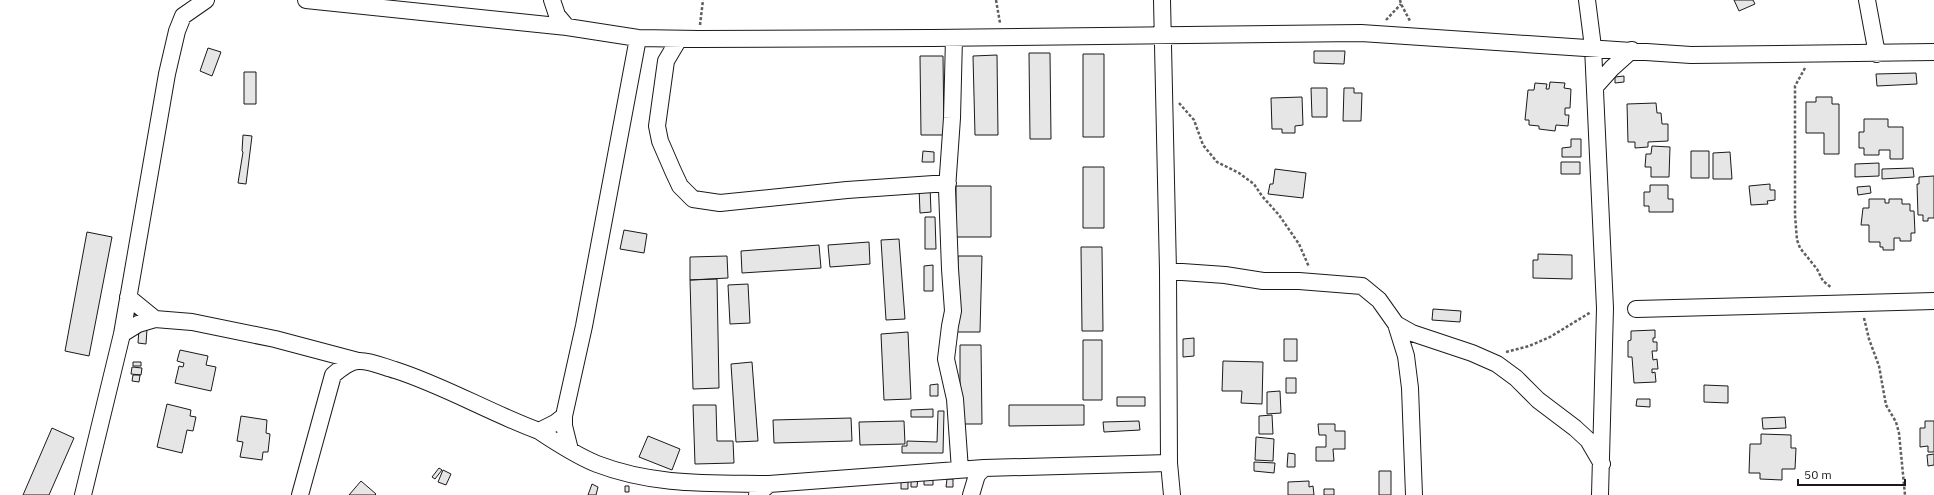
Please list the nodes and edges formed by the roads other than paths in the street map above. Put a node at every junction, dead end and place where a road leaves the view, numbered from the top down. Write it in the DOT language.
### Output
graph roads {
  1 [pos="206,0"];
  2 [pos="306,0"];
  3 [pos="552,0"];
  4 [pos="1162,0"];
  5 [pos="1587,0"];
  6 [pos="1867,0"];
  7 [pos="567,27"];
  8 [pos="1162,34"];
  9 [pos="638,38"];
  10 [pos="954,38"];
  11 [pos="678,39"];
  12 [pos="1593,47"];
  13 [pos="1632,50"];
  14 [pos="1934,52"];
  15 [pos="1876,54"];
  16 [pos="1595,87"];
  17 [pos="948,183"];
  18 [pos="1168,271"];
  19 [pos="128,297"];
  20 [pos="1934,301"];
  21 [pos="1636,309"];
  22 [pos="155,319"];
  23 [pos="1396,324"];
  24 [pos="122,334"];
  25 [pos="325,353"];
  26 [pos="358,361"];
  27 [pos="333,375"];
  28 [pos="564,416"];
  29 [pos="539,431"];
  30 [pos="570,450"];
  31 [pos="1170,463"];
  32 [pos="1602,464"];
  33 [pos="984,468"];
  34 [pos="960,470"];
  35 [pos="769,484"];
  36 [pos="83,495"];
  37 [pos="300,495"];
  38 [pos="757,495"];
  39 [pos="971,495"];
  40 [pos="1172,495"];
  41 [pos="1414,495"];
  42 [pos="1600,495"];
  1 -- 19 [label="street"];
  2 -- 7 [label="street"];
  3 -- 7 [label="street"];
  4 -- 8 [label="street"];
  5 -- 12 [label="street"];
  6 -- 15 [label="street"];
  7 -- 9 [label="street"];
  8 -- 10 [label="street"];
  8 -- 12 [label="street"];
  8 -- 18 [label="street"];
  9 -- 11 [label="street"];
  9 -- 28 [label="street"];
  10 -- 11 [label="street"];
  10 -- 17 [label="street"];
  11 -- 17 [label="street"];
  12 -- 13 [label="street"];
  12 -- 16 [label="street"];
  13 -- 15 [label="street"];
  13 -- 16 [label="street"];
  14 -- 15 [label="street"];
  16 -- 32 [label="street"];
  17 -- 34 [label="street"];
  18 -- 23 [label="street"];
  18 -- 31 [label="street"];
  19 -- 22 [label="street"];
  19 -- 24 [label="street"];
  20 -- 21 [label="street"];
  22 -- 24 [label="street"];
  22 -- 25 [label="street"];
  23 -- 32 [label="street"];
  23 -- 41 [label="street"];
  24 -- 36 [label="street"];
  25 -- 26 [label="street"];
  25 -- 27 [label="street"];
  26 -- 27 [label="street"];
  26 -- 29 [label="street"];
  27 -- 37 [label="street"];
  28 -- 29 [label="street"];
  28 -- 30 [label="street"];
  29 -- 30 [label="street"];
  30 -- 35 [label="street"];
  31 -- 33 [label="street"];
  31 -- 40 [label="street"];
  32 -- 42 [label="street"];
  33 -- 34 [label="street"];
  33 -- 39 [label="street"];
  34 -- 35 [label="street"];
  35 -- 38 [label="street"];
}
